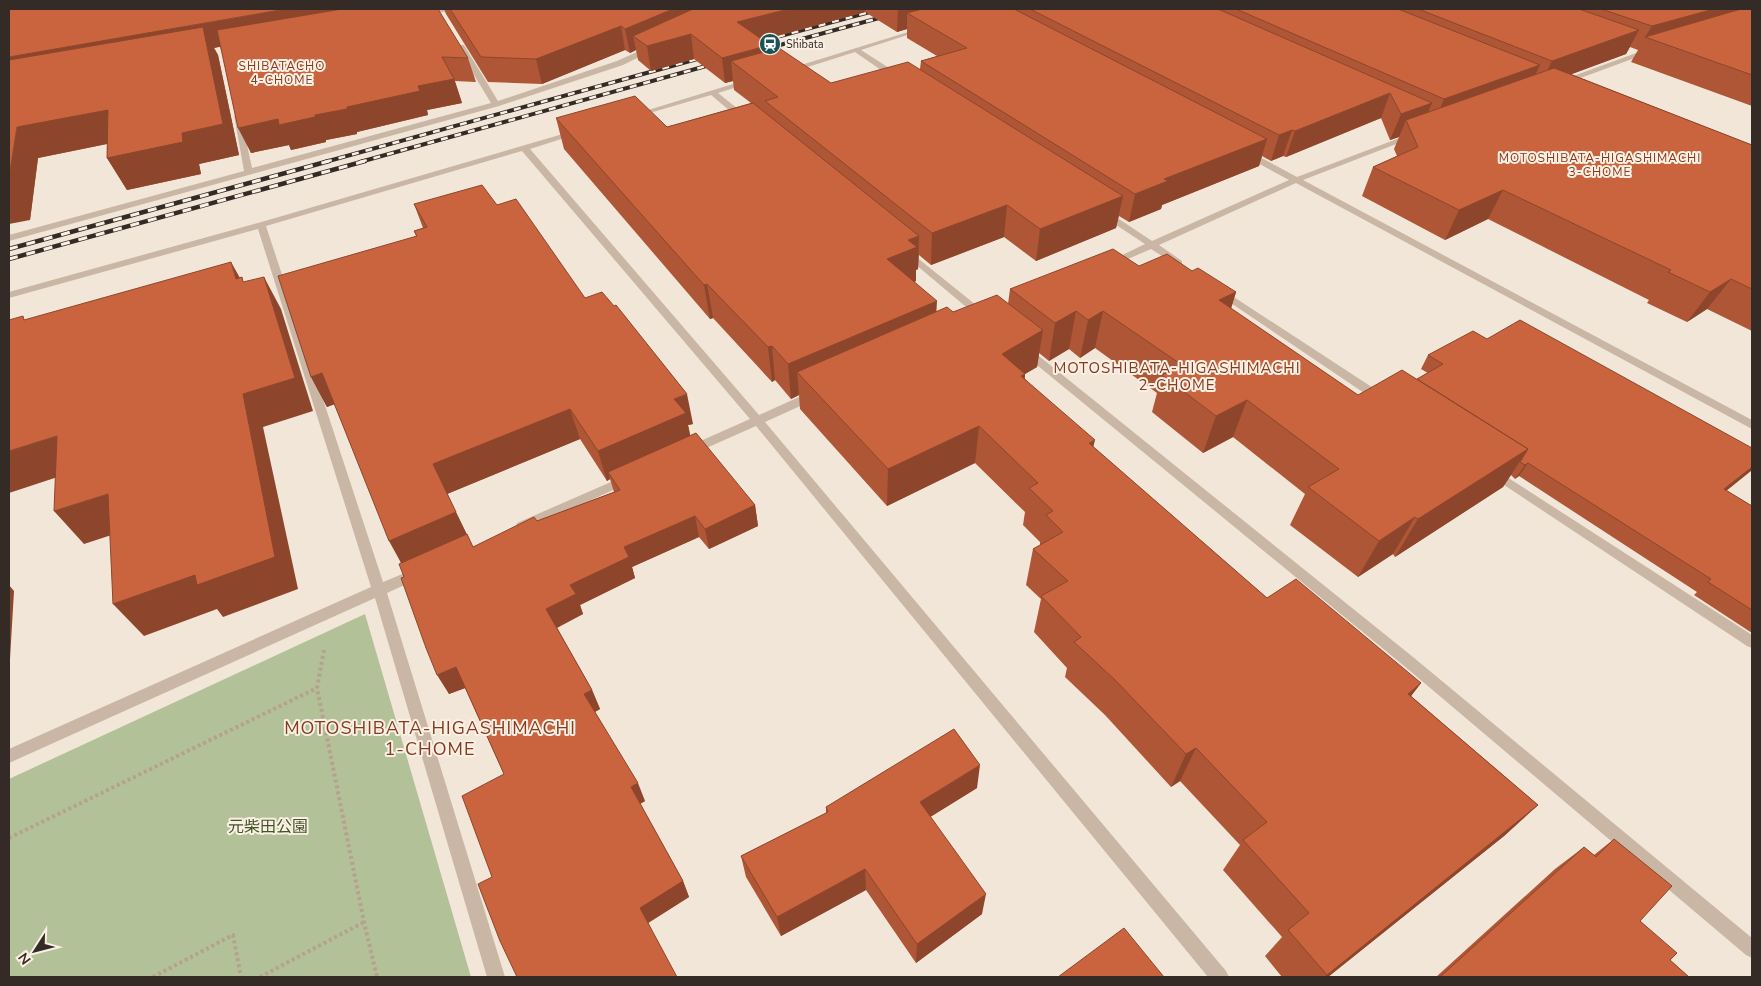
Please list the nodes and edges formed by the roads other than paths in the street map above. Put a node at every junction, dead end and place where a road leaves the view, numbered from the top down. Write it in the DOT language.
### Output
graph roads {
  1 [pos="454,9"];
  2 [pos="438,10"];
  3 [pos="420,15"];
  4 [pos="444,20"];
  5 [pos="932,26"];
  6 [pos="455,37"];
  7 [pos="662,44"];
  8 [pos="1656,49"];
  9 [pos="856,50"];
  10 [pos="1629,51"];
  11 [pos="1638,54"];
  12 [pos="779,73"];
  13 [pos="760,78"];
  14 [pos="904,82"];
  15 [pos="1557,83"];
  16 [pos="713,93"];
  17 [pos="496,104"];
  18 [pos="235,108"];
  19 [pos="628,118"];
  20 [pos="757,128"];
  21 [pos="581,132"];
  22 [pos="1423,132"];
  23 [pos="1234,147"];
  24 [pos="524,148"];
  25 [pos="249,173"];
  26 [pos="1296,180"];
  27 [pos="1093,207"];
  28 [pos="261,225"];
  29 [pos="9,238"];
  30 [pos="897,244"];
  31 [pos="1152,244"];
  32 [pos="1100,268"];
  33 [pos="1192,272"];
  34 [pos="1208,283"];
  35 [pos="9,295"];
  36 [pos="988,320"];
  37 [pos="1017,343"];
  38 [pos="828,389"];
  39 [pos="1388,403"];
  40 [pos="758,420"];
  41 [pos="1752,425"];
  42 [pos="676,457"];
  43 [pos="1479,463"];
  44 [pos="640,473"];
  45 [pos="514,530"];
  46 [pos="433,566"];
  47 [pos="379,590"];
  48 [pos="1752,642"];
  49 [pos="9,756"];
  50 [pos="1752,949"];
  51 [pos="496,977"];
  52 [pos="1220,977"];
  1 -- 2 [label="street"];
  2 -- 3 [label="street"];
  2 -- 4 [label="street"];
  5 -- 9 [label="street"];
  6 -- 17 [label="street"];
  7 -- 17 [label="street"];
  8 -- 11 [label="street"];
  9 -- 12 [label="street"];
  9 -- 14 [label="street"];
  10 -- 11 [label="street"];
  11 -- 15 [label="street"];
  13 -- 16 [label="street"];
  16 -- 19 [label="street"];
  16 -- 20 [label="street"];
  17 -- 25 [label="street"];
  18 -- 25 [label="street"];
  21 -- 24 [label="street"];
  22 -- 26 [label="street"];
  23 -- 26 [label="street"];
  24 -- 28 [label="street"];
  24 -- 40 [label="street"];
  25 -- 29 [label="street"];
  26 -- 31 [label="street"];
  26 -- 41 [label="street"];
  27 -- 31 [label="street"];
  28 -- 35 [label="street"];
  28 -- 47 [label="street"];
  30 -- 36 [label="street"];
  31 -- 32 [label="street"];
  31 -- 33 [label="street"];
  34 -- 39 [label="street"];
  37 -- 50 [label="street"];
  38 -- 40 [label="street"];
  40 -- 42 [label="street"];
  40 -- 52 [label="street"];
  43 -- 48 [label="street"];
  44 -- 45 [label="street"];
  46 -- 47 [label="street"];
  47 -- 49 [label="street"];
  47 -- 51 [label="street"];
}
